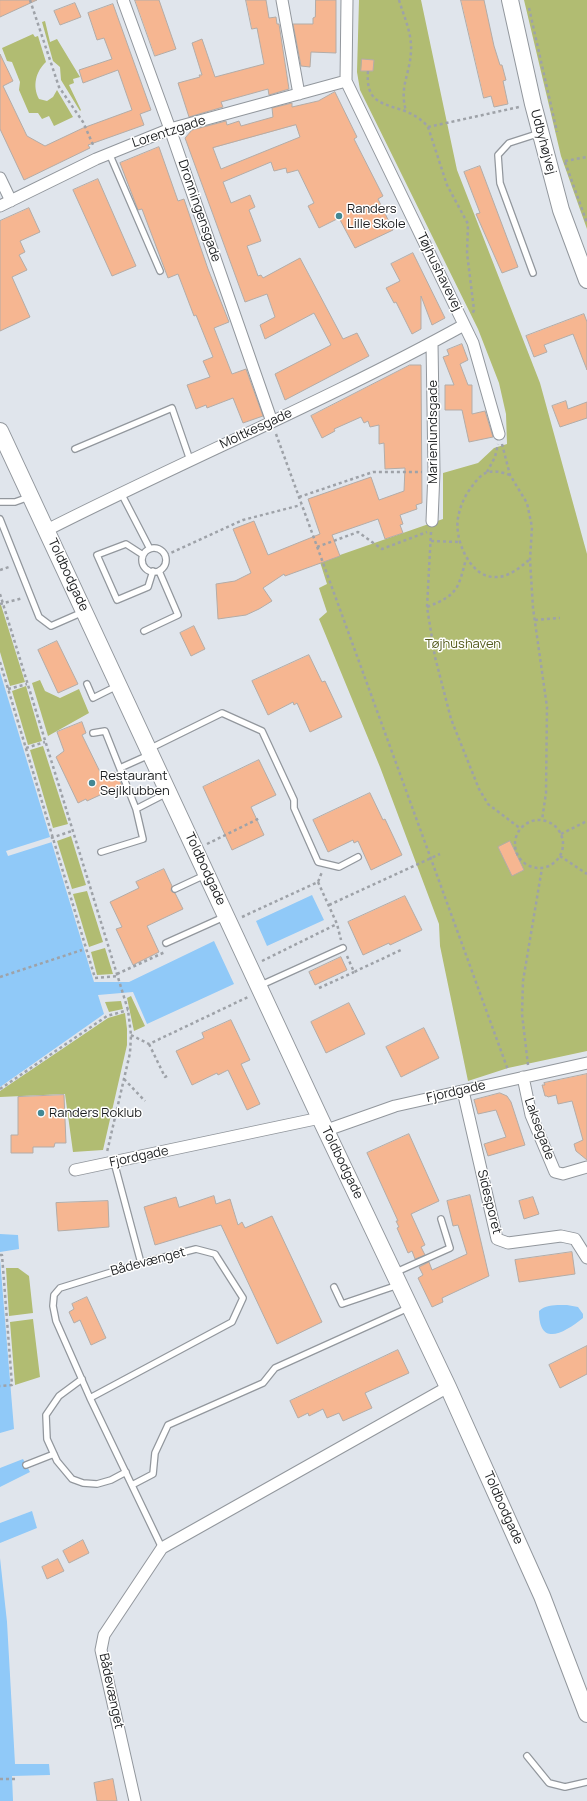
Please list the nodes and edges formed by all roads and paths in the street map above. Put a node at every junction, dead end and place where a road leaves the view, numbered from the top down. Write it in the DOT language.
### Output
graph roads {
  1 [pos="30,0"];
  2 [pos="123,0"];
  3 [pos="282,0"];
  4 [pos="347,0"];
  5 [pos="399,0"];
  6 [pos="510,0"];
  7 [pos="528,6"];
  8 [pos="368,71"];
  9 [pos="346,81"];
  10 [pos="299,94"];
  11 [pos="533,104"];
  12 [pos="406,111"];
  13 [pos="428,127"];
  14 [pos="170,129"];
  15 [pos="557,132"];
  16 [pos="540,133"];
  17 [pos="104,155"];
  18 [pos="563,156"];
  19 [pos="587,156"];
  20 [pos="565,161"];
  21 [pos="549,165"];
  22 [pos="0,178"];
  23 [pos="11,201"];
  24 [pos="0,206"];
  25 [pos="587,223"];
  26 [pos="160,271"];
  27 [pos="533,273"];
  28 [pos="587,280"];
  29 [pos="464,325"];
  30 [pos="432,343"];
  31 [pos="272,422"];
  32 [pos="0,431"];
  33 [pos="499,434"];
  34 [pos="75,449"];
  35 [pos="190,460"];
  36 [pos="434,472"];
  37 [pos="487,472"];
  38 [pos="510,475"];
  39 [pos="121,492"];
  40 [pos="31,496"];
  41 [pos="299,497"];
  42 [pos="0,502"];
  43 [pos="301,505"];
  44 [pos="0,519"];
  45 [pos="431,526"];
  46 [pos="47,530"];
  47 [pos="431,541"];
  48 [pos="459,542"];
  49 [pos="317,547"];
  50 [pos="150,549"];
  51 [pos="166,555"];
  52 [pos="143,556"];
  53 [pos="467,558"];
  54 [pos="530,560"];
  55 [pos="156,571"];
  56 [pos="0,594"];
  57 [pos="31,597"];
  58 [pos="1,603"];
  59 [pos="427,607"];
  60 [pos="85,611"];
  61 [pos="560,618"];
  62 [pos="535,620"];
  63 [pos="144,631"];
  64 [pos="0,662"];
  65 [pos="27,684"];
  66 [pos="87,684"];
  67 [pos="119,685"];
  68 [pos="8,689"];
  69 [pos="93,733"];
  70 [pos="45,742"];
  71 [pos="26,748"];
  72 [pos="150,751"];
  73 [pos="120,768"];
  74 [pos="169,792"];
  75 [pos="136,809"];
  76 [pos="260,818"];
  77 [pos="542,820"];
  78 [pos="587,821"];
  79 [pos="521,829"];
  80 [pos="72,831"];
  81 [pos="561,834"];
  82 [pos="52,837"];
  83 [pos="196,850"];
  84 [pos="101,852"];
  85 [pos="440,854"];
  86 [pos="560,856"];
  87 [pos="358,857"];
  88 [pos="431,858"];
  89 [pos="325,864"];
  90 [pos="542,868"];
  91 [pos="207,874"];
  92 [pos="587,874"];
  93 [pos="318,882"];
  94 [pos="175,889"];
  95 [pos="329,905"];
  96 [pos="228,919"];
  97 [pos="337,924"];
  98 [pos="166,943"];
  99 [pos="344,948"];
  100 [pos="82,950"];
  101 [pos="401,950"];
  102 [pos="250,967"];
  103 [pos="354,972"];
  104 [pos="118,975"];
  105 [pos="0,977"];
  106 [pos="260,988"];
  107 [pos="319,988"];
  108 [pos="128,1010"];
  109 [pos="131,1035"];
  110 [pos="149,1044"];
  111 [pos="587,1064"];
  112 [pos="508,1068"];
  113 [pos="169,1075"];
  114 [pos="526,1076"];
  115 [pos="124,1079"];
  116 [pos="0,1089"];
  117 [pos="463,1091"];
  118 [pos="146,1101"];
  119 [pos="324,1124"];
  120 [pos="111,1163"];
  121 [pos="587,1167"];
  122 [pos="75,1170"];
  123 [pos="441,1219"];
  124 [pos="0,1255"];
  125 [pos="587,1258"];
  126 [pos="141,1263"];
  127 [pos="397,1279"];
  128 [pos="334,1287"];
  129 [pos="410,1307"];
  130 [pos="82,1379"];
  131 [pos="0,1386"];
  132 [pos="448,1387"];
  133 [pos="90,1398"];
  134 [pos="54,1454"];
  135 [pos="26,1465"];
  136 [pos="126,1472"];
  137 [pos="132,1485"];
  138 [pos="162,1548"];
  139 [pos="587,1712"];
  140 [pos="527,1756"];
  141 [pos="0,1779"];
  142 [pos="15,1779"];
  143 [pos="587,1782"];
  144 [pos="135,1801"];
  1 -- 17 [label="path"];
  2 -- 14 [label="street, Dronningensgade"];
  3 -- 10 [label="street"];
  4 -- 9 [label="street, Tøjhushavevej"];
  5 -- 12 [label="path"];
  6 -- 11 [label="street, Udbyhøjvej"];
  7 -- 15 [label="path"];
  8 -- 12 [label="path"];
  9 -- 10 [label="street, Lorentzgade"];
  9 -- 29 [label="street, Tøjhushavevej"];
  10 -- 14 [label="street, Lorentzgade"];
  11 -- 13 [label="path"];
  11 -- 16 [label="street, Udbyhøjvej"];
  12 -- 13 [label="path"];
  13 -- 29 [label="path"];
  14 -- 17 [label="street, Lorentzgade"];
  14 -- 31 [label="street, Dronningensgade"];
  16 -- 21 [label="street, Udbyhøjvej"];
  16 -- 27 [label="lane"];
  17 -- 23 [label="street, Lorentzgade"];
  17 -- 26 [label="lane"];
  18 -- 20 [label="path"];
  19 -- 20 [label="path"];
  20 -- 21 [label="path"];
  20 -- 25 [label="path"];
  21 -- 28 [label="street, Udbyhøjvej"];
  22 -- 23 [label="street"];
  23 -- 24 [label="street, Lorentzgade"];
  29 -- 30 [label="street, Moltkesgade"];
  29 -- 33 [label="street, Tøjhushavevej"];
  30 -- 31 [label="street, Moltkesgade"];
  30 -- 36 [label="street, Marienlundsgade"];
  31 -- 35 [label="street, Moltkesgade"];
  31 -- 41 [label="path"];
  32 -- 40 [label="street, Toldbodgade"];
  33 -- 37 [label="path"];
  33 -- 38 [label="path"];
  34 -- 35 [label="lane"];
  35 -- 39 [label="street, Moltkesgade"];
  36 -- 41 [label="path"];
  36 -- 45 [label="street, Marienlundsgade"];
  37 -- 38 [label="path"];
  37 -- 48 [label="path"];
  38 -- 54 [label="path"];
  39 -- 46 [label="street, Moltkesgade"];
  39 -- 50 [label="lane"];
  40 -- 42 [label="lane"];
  40 -- 46 [label="street, Toldbodgade"];
  41 -- 43 [label="path"];
  43 -- 49 [label="path"];
  43 -- 51 [label="path"];
  44 -- 57 [label="lane"];
  45 -- 47 [label="path"];
  45 -- 49 [label="path"];
  46 -- 60 [label="street, Toldbodgade"];
  47 -- 48 [label="path"];
  47 -- 59 [label="path"];
  48 -- 53 [label="path"];
  49 -- 88 [label="path"];
  50 -- 51 [label="lane"];
  50 -- 52 [label="lane"];
  51 -- 55 [label="lane"];
  52 -- 55 [label="lane"];
  52 -- 55 [label="lane"];
  53 -- 54 [label="path"];
  53 -- 59 [label="path"];
  54 -- 62 [label="path"];
  55 -- 63 [label="lane"];
  56 -- 58 [label="path"];
  57 -- 58 [label="path"];
  57 -- 60 [label="lane"];
  58 -- 65 [label="path"];
  59 -- 79 [label="path"];
  60 -- 67 [label="street, Toldbodgade"];
  61 -- 62 [label="path"];
  62 -- 77 [label="path"];
  64 -- 68 [label="path"];
  65 -- 68 [label="path"];
  65 -- 70 [label="path"];
  66 -- 67 [label="lane"];
  67 -- 72 [label="street, Toldbodgade"];
  68 -- 71 [label="path"];
  69 -- 73 [label="lane"];
  70 -- 71 [label="path"];
  70 -- 80 [label="path"];
  71 -- 82 [label="path"];
  72 -- 73 [label="lane"];
  72 -- 74 [label="street, Toldbodgade"];
  72 -- 89 [label="lane"];
  73 -- 75 [label="lane"];
  74 -- 75 [label="lane"];
  74 -- 83 [label="street, Toldbodgade"];
  75 -- 84 [label="lane"];
  76 -- 83 [label="path"];
  77 -- 79 [label="path"];
  77 -- 81 [label="path"];
  78 -- 81 [label="path"];
  79 -- 90 [label="path"];
  80 -- 82 [label="path"];
  80 -- 104 [label="path"];
  81 -- 86 [label="path"];
  82 -- 104 [label="path"];
  83 -- 91 [label="street, Toldbodgade"];
  85 -- 88 [label="path"];
  86 -- 90 [label="path"];
  86 -- 92 [label="path"];
  87 -- 89 [label="lane"];
  88 -- 95 [label="path"];
  88 -- 112 [label="path"];
  89 -- 93 [label="path"];
  90 -- 114 [label="path"];
  91 -- 94 [label="lane"];
  91 -- 96 [label="street, Toldbodgade"];
  93 -- 95 [label="path"];
  93 -- 96 [label="path"];
  95 -- 97 [label="path"];
  96 -- 98 [label="lane"];
  96 -- 102 [label="street, Toldbodgade"];
  97 -- 99 [label="path"];
  97 -- 102 [label="path"];
  98 -- 104 [label="path"];
  99 -- 103 [label="path"];
  99 -- 106 [label="lane"];
  100 -- 105 [label="path"];
  101 -- 103 [label="path"];
  102 -- 106 [label="street, Toldbodgade"];
  103 -- 107 [label="path"];
  104 -- 108 [label="path"];
  106 -- 110 [label="path"];
  106 -- 119 [label="street, Toldbodgade"];
  108 -- 109 [label="path"];
  108 -- 116 [label="path"];
  109 -- 110 [label="path"];
  109 -- 115 [label="path"];
  110 -- 113 [label="path"];
  111 -- 114 [label="street, Fjordgade"];
  114 -- 117 [label="street, Fjordgade"];
  114 -- 121 [label="street, Laksegade"];
  115 -- 118 [label="path"];
  115 -- 120 [label="path"];
  117 -- 119 [label="street, Fjordgade"];
  117 -- 125 [label="street, Sidesporet"];
  119 -- 120 [label="street, Fjordgade"];
  119 -- 127 [label="street, Toldbodgade"];
  120 -- 122 [label="street, Fjordgade"];
  120 -- 126 [label="lane"];
  123 -- 127 [label="lane"];
  124 -- 131 [label="path"];
  126 -- 130 [label="lane, Bådevænget"];
  126 -- 133 [label="lane, Bådevænget"];
  127 -- 128 [label="lane"];
  127 -- 129 [label="street, Toldbodgade"];
  129 -- 132 [label="street, Toldbodgade"];
  129 -- 137 [label="lane"];
  130 -- 133 [label="lane, Bådevænget"];
  130 -- 134 [label="lane"];
  132 -- 138 [label="street, Bådevænget"];
  132 -- 139 [label="street, Toldbodgade"];
  133 -- 136 [label="lane, Bådevænget"];
  134 -- 135 [label="lane"];
  134 -- 136 [label="lane"];
  136 -- 137 [label="lane, Bådevænget"];
  137 -- 138 [label="lane, Bådevænget"];
  138 -- 144 [label="street, Bådevænget"];
  140 -- 143 [label="lane"];
  141 -- 142 [label="path"];
}
